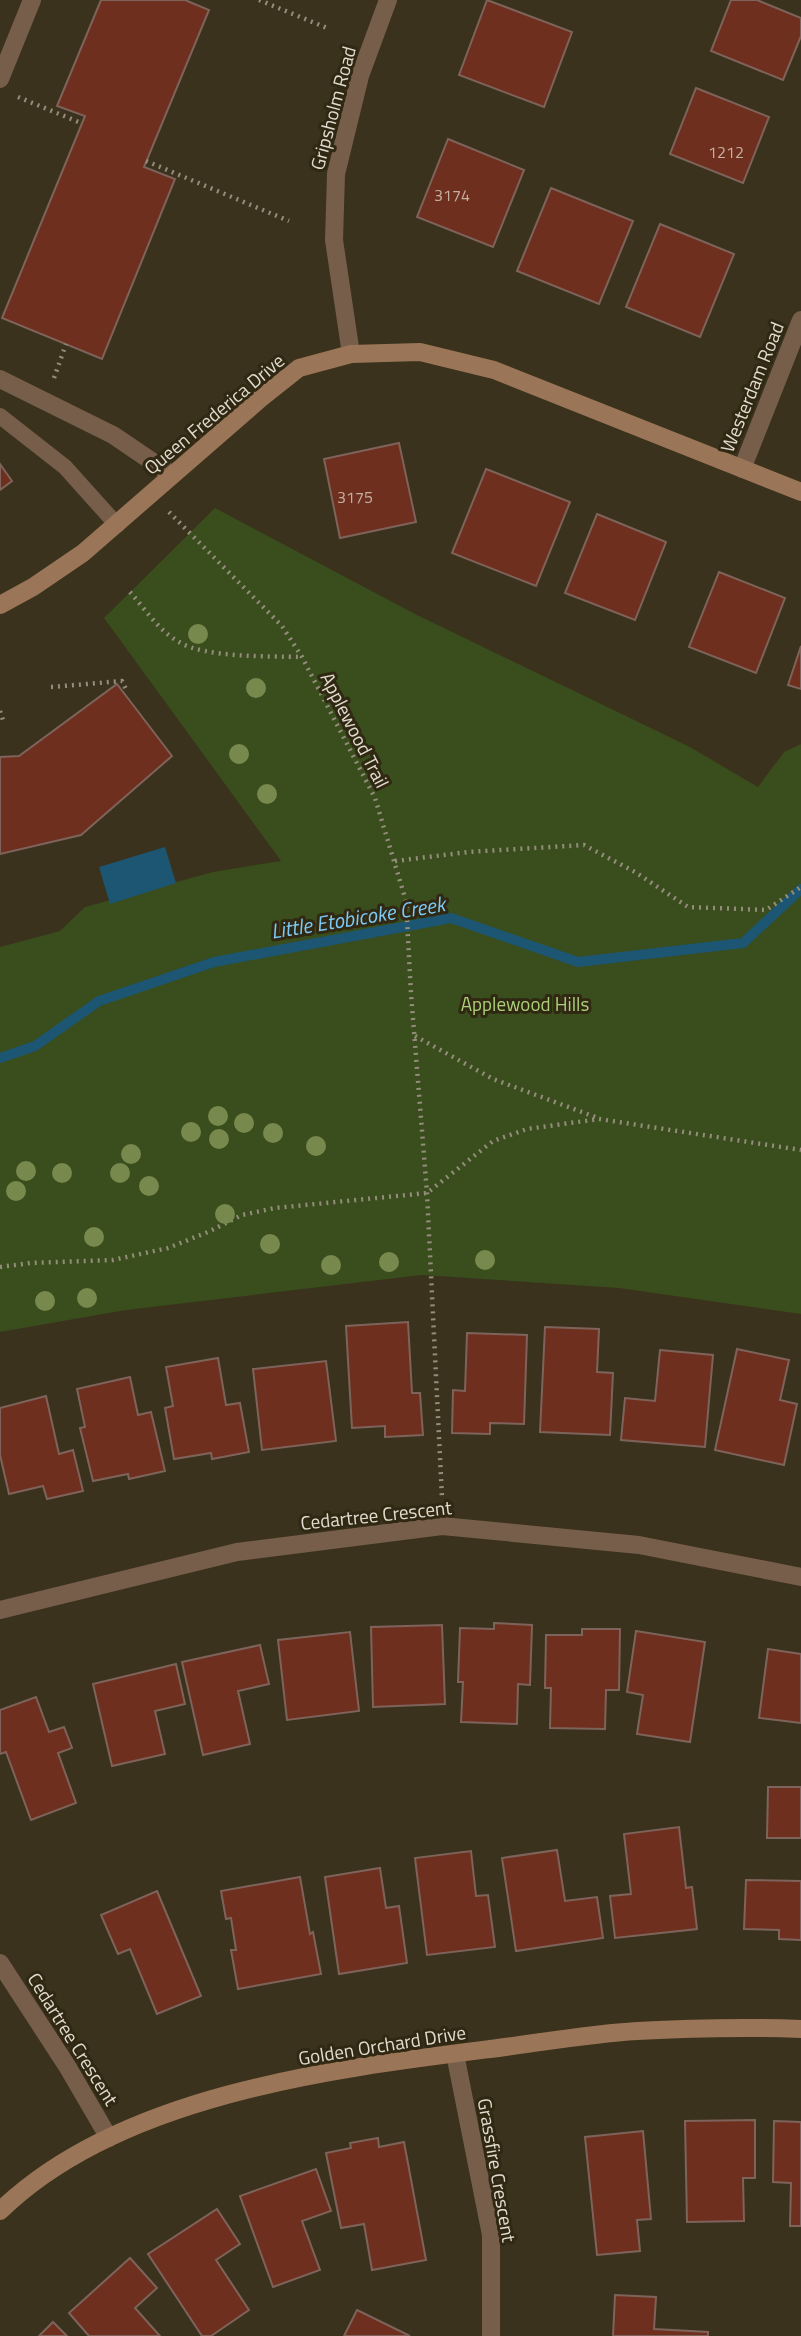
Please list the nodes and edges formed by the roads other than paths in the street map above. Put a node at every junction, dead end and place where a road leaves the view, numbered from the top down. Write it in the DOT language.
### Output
graph roads {
  1 [pos="32,0"];
  2 [pos="388,0"];
  3 [pos="0,79"];
  4 [pos="801,320"];
  5 [pos="351,354"];
  6 [pos="0,379"];
  7 [pos="0,416"];
  8 [pos="742,469"];
  9 [pos="172,475"];
  10 [pos="801,492"];
  11 [pos="117,525"];
  12 [pos="0,605"];
  13 [pos="801,1577"];
  14 [pos="0,1610"];
  15 [pos="0,1963"];
  16 [pos="801,2029"];
  17 [pos="455,2054"];
  18 [pos="109,2138"];
  19 [pos="0,2211"];
  20 [pos="491,2336"];
  1 -- 3 [label="street"];
  2 -- 5 [label="street, Gripsholm Road"];
  4 -- 8 [label="street, Westerdam Road"];
  5 -- 8 [label="street, Queen Frederica Drive"];
  5 -- 9 [label="street, Queen Frederica Drive"];
  6 -- 9 [label="street"];
  7 -- 11 [label="lane"];
  8 -- 10 [label="street, Queen Frederica Drive"];
  9 -- 11 [label="street, Queen Frederica Drive"];
  11 -- 12 [label="street, Queen Frederica Drive"];
  13 -- 14 [label="street, Cedartree Crescent"];
  15 -- 18 [label="street, Cedartree Crescent"];
  16 -- 17 [label="street, Golden Orchard Drive"];
  17 -- 18 [label="street, Golden Orchard Drive"];
  17 -- 20 [label="street, Grassfire Crescent"];
  18 -- 19 [label="street, Golden Orchard Drive"];
}
